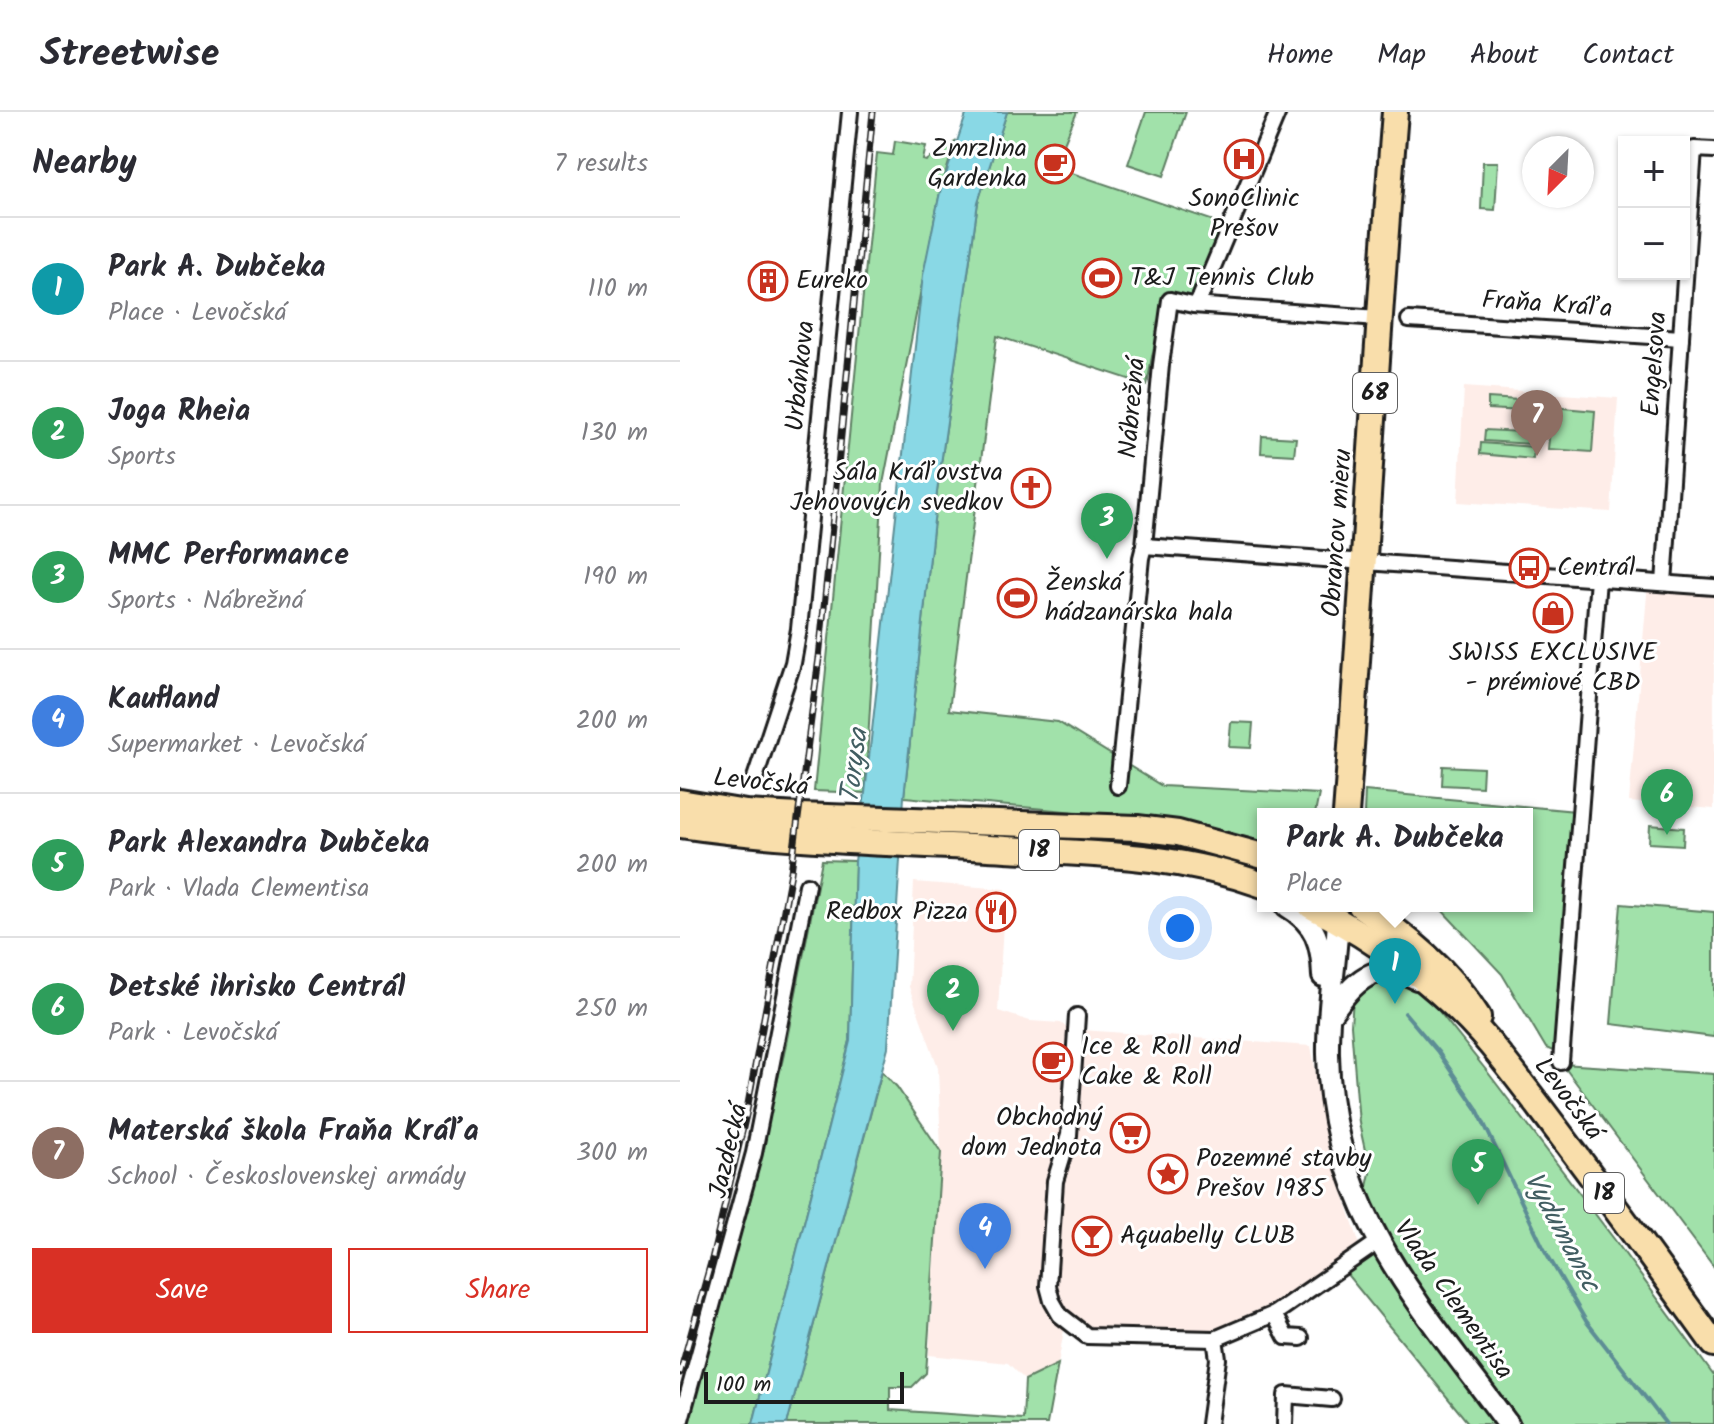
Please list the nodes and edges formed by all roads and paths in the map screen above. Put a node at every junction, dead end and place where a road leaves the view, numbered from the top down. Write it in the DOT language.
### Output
graph roads {
  1 [pos="850,112"];
  2 [pos="1278,112"];
  3 [pos="1395,112"];
  4 [pos="1714,150"];
  5 [pos="1197,305"];
  6 [pos="1379,318"];
  7 [pos="1409,320"];
  8 [pos="1681,338"];
  9 [pos="1144,546"];
  10 [pos="1366,564"];
  11 [pos="1598,579"];
  12 [pos="1664,583"];
  13 [pos="1714,587"];
  14 [pos="1349,769"];
  15 [pos="754,781"];
  16 [pos="1118,786"];
  17 [pos="680,802"];
  18 [pos="1329,808"];
  19 [pos="1348,808"];
  20 [pos="680,825"];
  21 [pos="837,829"];
  22 [pos="922,833"];
  23 [pos="1257,854"];
  24 [pos="1158,858"];
  25 [pos="1257,883"];
  26 [pos="807,885"];
  27 [pos="1257,893"];
  28 [pos="1296,912"];
  29 [pos="1369,912"];
  30 [pos="1392,912"];
  31 [pos="1338,913"];
  32 [pos="1442,984"];
  33 [pos="1330,1015"];
  34 [pos="1077,1016"];
  35 [pos="1561,1062"];
  36 [pos="1378,1242"];
  37 [pos="1274,1314"];
  38 [pos="1301,1338"];
  39 [pos="1215,1339"];
  40 [pos="1714,1344"];
  41 [pos="1332,1399"];
  42 [pos="680,1423"];
  43 [pos="1209,1424"];
  44 [pos="1285,1424"];
  45 [pos="1508,1424"];
  1 -- 15 [label="street, Urbánkova"];
  2 -- 5 [label="street"];
  3 -- 6 [label="main road, Obrancov mieru / 68"];
  4 -- 8 [label="street, Engelsova"];
  5 -- 6 [label="street, Nábrežná"];
  5 -- 9 [label="street, Nábrežná"];
  6 -- 10 [label="main road, Obrancov mieru / 68"];
  7 -- 8 [label="street, Fraňa Kráľa"];
  8 -- 12 [label="street, Engelsova"];
  9 -- 10 [label="street"];
  9 -- 16 [label="street, Nábrežná"];
  10 -- 11 [label="street"];
  10 -- 14 [label="main road, Obrancov mieru / 68"];
  11 -- 12 [label="street"];
  11 -- 35 [label="street, Levočská"];
  12 -- 13 [label="street"];
  14 -- 18 [label="main road, 68"];
  14 -- 19 [label="main road, Obrancov mieru / 68"];
  17 -- 21 [label="main road, Levočská / 18"];
  20 -- 21 [label="main road, Levočská / 18"];
  21 -- 22 [label="main road, 18"];
  22 -- 23 [label="main road, 18"];
  22 -- 24 [label="main road, 18"];
  24 -- 25 [label="main road, 18"];
  24 -- 27 [label="street"];
  26 -- 42 [label="street, Jazdecká"];
  28 -- 33 [label="street"];
  29 -- 32 [label="main road, Levočská / 18"];
  30 -- 32 [label="main road"];
  31 -- 32 [label="main road, Levočská / 18"];
  31 -- 33 [label="street, Vlada Clementisa"];
  32 -- 33 [label="street"];
  32 -- 40 [label="main road, Levočská / 18"];
  33 -- 36 [label="street, Vlada Clementisa"];
  34 -- 39 [label="street"];
  36 -- 37 [label="street"];
  36 -- 45 [label="street, Vlada Clementisa"];
  37 -- 38 [label="street"];
  37 -- 39 [label="street"];
  39 -- 43 [label="street"];
  41 -- 44 [label="street"];
}
